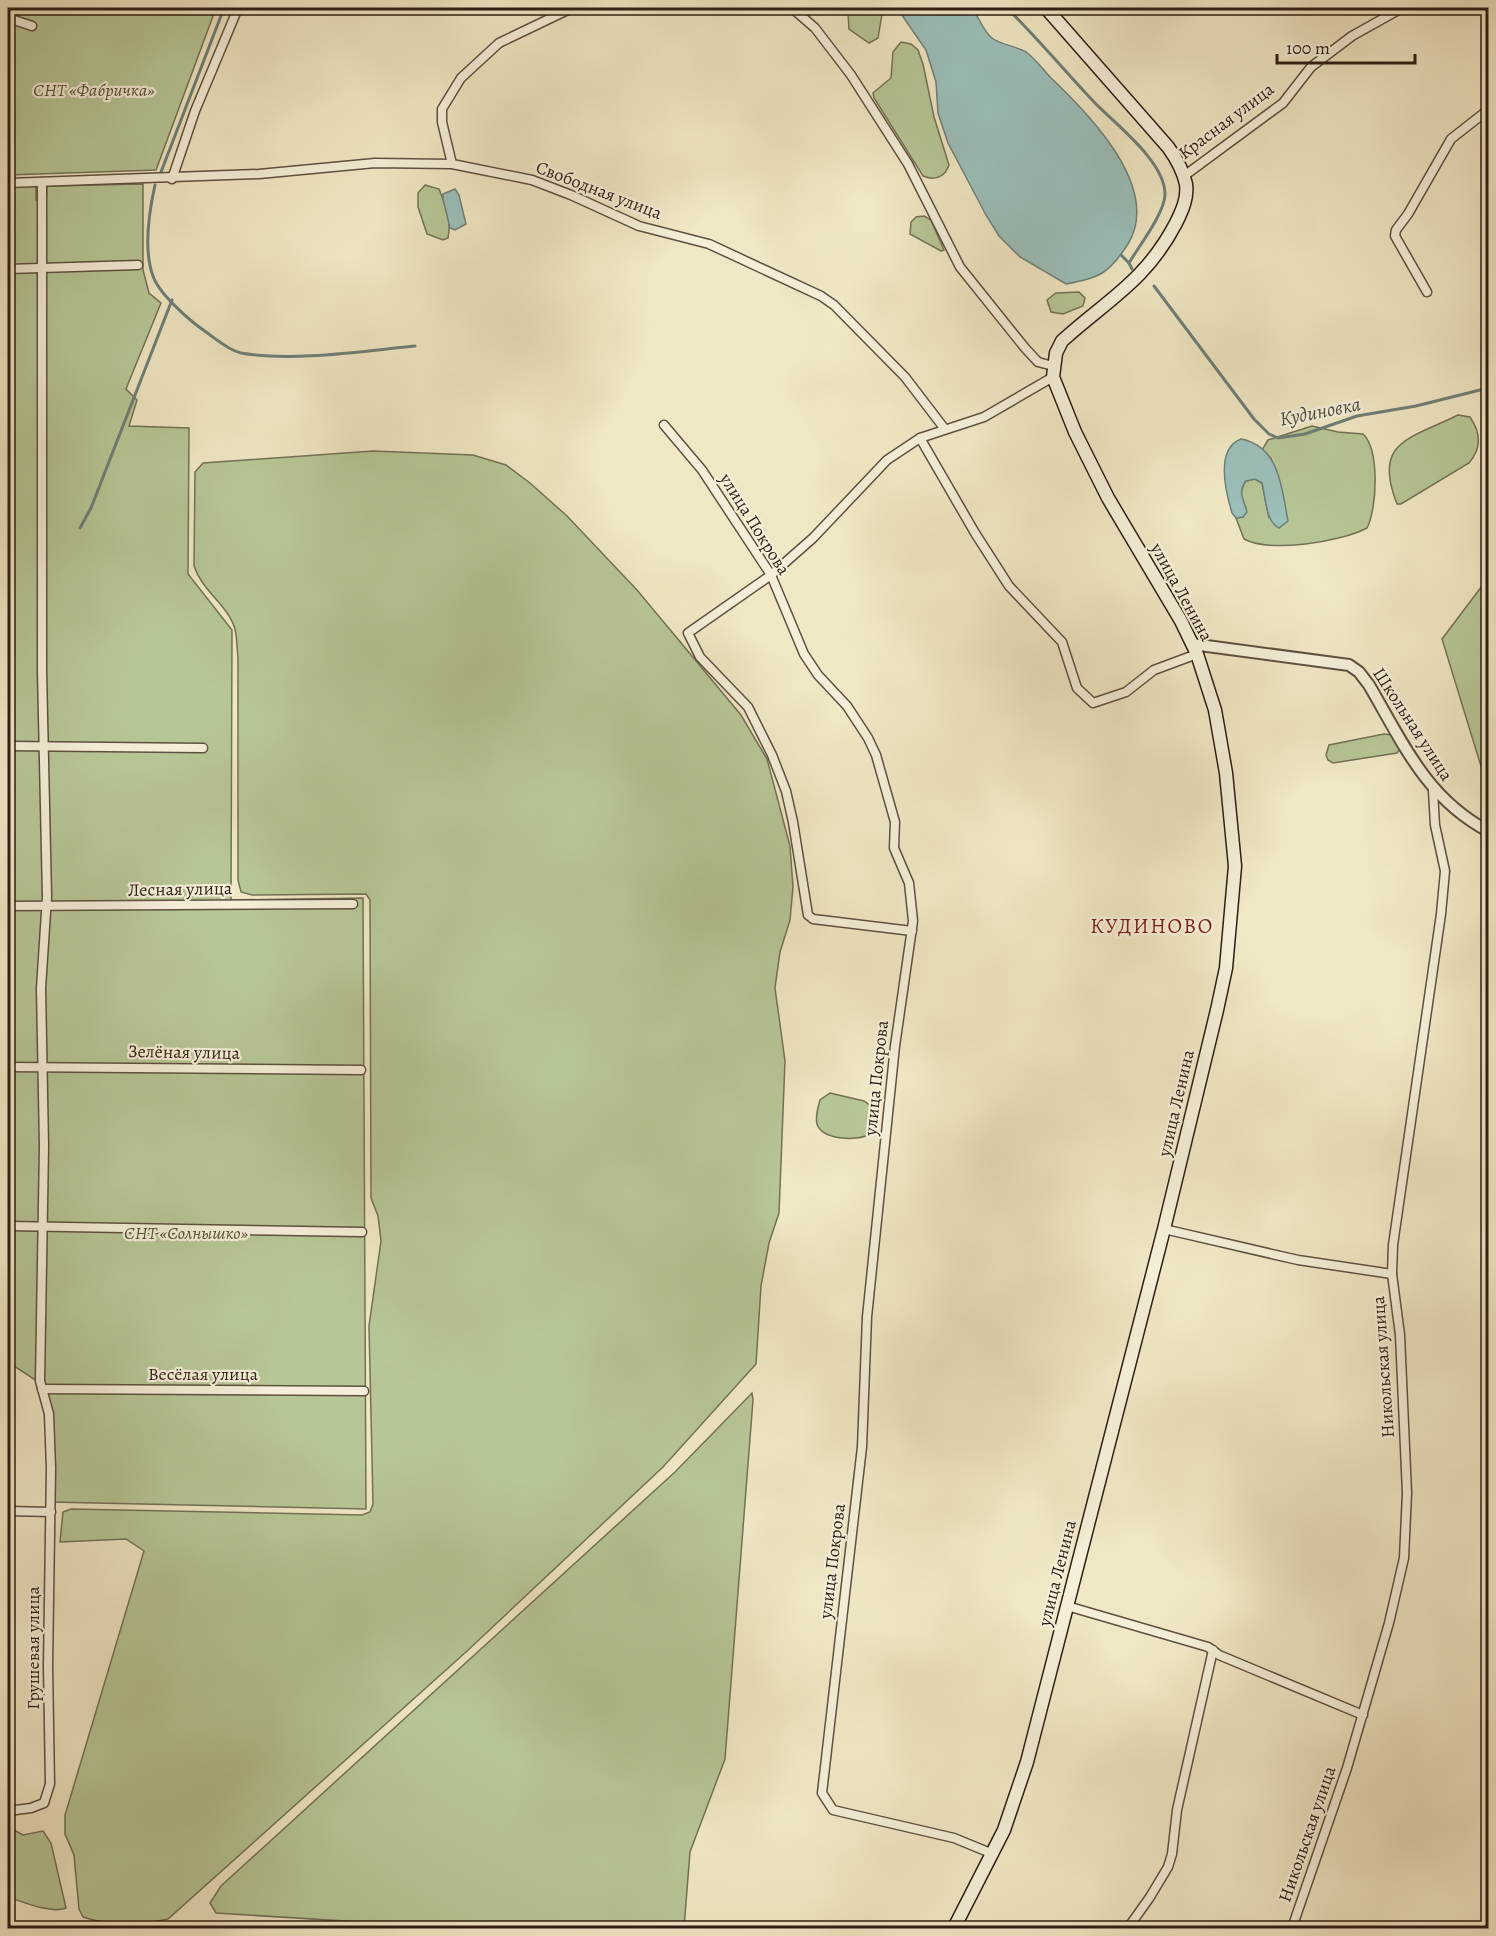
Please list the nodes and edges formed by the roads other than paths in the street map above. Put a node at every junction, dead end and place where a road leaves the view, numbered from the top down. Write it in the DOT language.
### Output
graph roads {
  1 [pos="238,8"];
  2 [pos="572,8"];
  3 [pos="792,8"];
  4 [pos="1046,8"];
  5 [pos="1402,8"];
  6 [pos="8,18"];
  7 [pos="32,26"];
  8 [pos="1488,110"];
  9 [pos="452,164"];
  10 [pos="1184,176"];
  11 [pos="172,179"];
  12 [pos="42,182"];
  13 [pos="8,183"];
  14 [pos="138,265"];
  15 [pos="42,268"];
  16 [pos="8,269"];
  17 [pos="1427,292"];
  18 [pos="1053,371"];
  19 [pos="664,425"];
  20 [pos="944,428"];
  21 [pos="920,438"];
  22 [pos="771,575"];
  23 [pos="1195,649"];
  24 [pos="8,746"];
  25 [pos="43,746"];
  26 [pos="203,748"];
  27 [pos="1433,791"];
  28 [pos="1488,831"];
  29 [pos="354,904"];
  30 [pos="8,906"];
  31 [pos="45,907"];
  32 [pos="912,931"];
  33 [pos="8,1067"];
  34 [pos="41,1067"];
  35 [pos="360,1070"];
  36 [pos="43,1225"];
  37 [pos="8,1226"];
  38 [pos="1164,1229"];
  39 [pos="362,1232"];
  40 [pos="1392,1274"];
  41 [pos="42,1389"];
  42 [pos="364,1391"];
  43 [pos="8,1511"];
  44 [pos="51,1512"];
  45 [pos="1067,1606"];
  46 [pos="1214,1650"];
  47 [pos="1363,1715"];
  48 [pos="8,1811"];
  49 [pos="993,1854"];
  50 [pos="954,1929"];
  51 [pos="1128,1929"];
  52 [pos="1292,1929"];
  1 -- 11 [label="street"];
  2 -- 9 [label="street"];
  3 -- 18 [label="street"];
  4 -- 10 [label="main road"];
  5 -- 10 [label="street, Красная улица"];
  6 -- 7 [label="street"];
  8 -- 17 [label="street"];
  9 -- 11 [label="street, Свободная улица"];
  9 -- 20 [label="street, Свободная улица"];
  10 -- 18 [label="main road, Красная улица"];
  11 -- 12 [label="street, Свободная улица"];
  12 -- 13 [label="street, Свободная улица"];
  12 -- 15 [label="street, Грушевая улица"];
  14 -- 15 [label="street"];
  15 -- 16 [label="street"];
  15 -- 25 [label="street, Грушевая улица"];
  18 -- 20 [label="street"];
  18 -- 23 [label="main road, улица Ленина"];
  19 -- 22 [label="street, улица Покрова"];
  20 -- 21 [label="street"];
  21 -- 22 [label="street"];
  21 -- 23 [label="street"];
  22 -- 32 [label="street, улица Покрова"];
  22 -- 32 [label="street"];
  23 -- 27 [label="street, Школьная улица"];
  23 -- 38 [label="main road, улица Ленина"];
  24 -- 25 [label="street"];
  25 -- 26 [label="street"];
  25 -- 31 [label="street, Грушевая улица"];
  27 -- 28 [label="street, Школьная улица"];
  27 -- 40 [label="street, Никольская улица"];
  29 -- 31 [label="street, Лесная улица"];
  30 -- 31 [label="street, Лесная улица"];
  31 -- 34 [label="street, Грушевая улица"];
  32 -- 49 [label="street, улица Покрова"];
  33 -- 34 [label="street, Зелёная улица"];
  34 -- 35 [label="street, Зелёная улица"];
  34 -- 36 [label="street, Грушевая улица"];
  36 -- 37 [label="street"];
  36 -- 39 [label="street"];
  36 -- 41 [label="street, Грушевая улица"];
  38 -- 40 [label="street"];
  38 -- 45 [label="main road, улица Ленина"];
  40 -- 47 [label="street, Никольская улица"];
  41 -- 42 [label="street, Весёлая улица"];
  41 -- 44 [label="street, Грушевая улица"];
  43 -- 44 [label="street"];
  44 -- 48 [label="street, Грушевая улица"];
  45 -- 46 [label="street"];
  45 -- 49 [label="main road, улица Ленина"];
  46 -- 47 [label="street"];
  46 -- 51 [label="street"];
  47 -- 52 [label="street, Никольская улица"];
  49 -- 50 [label="main road, улица Ленина"];
}
